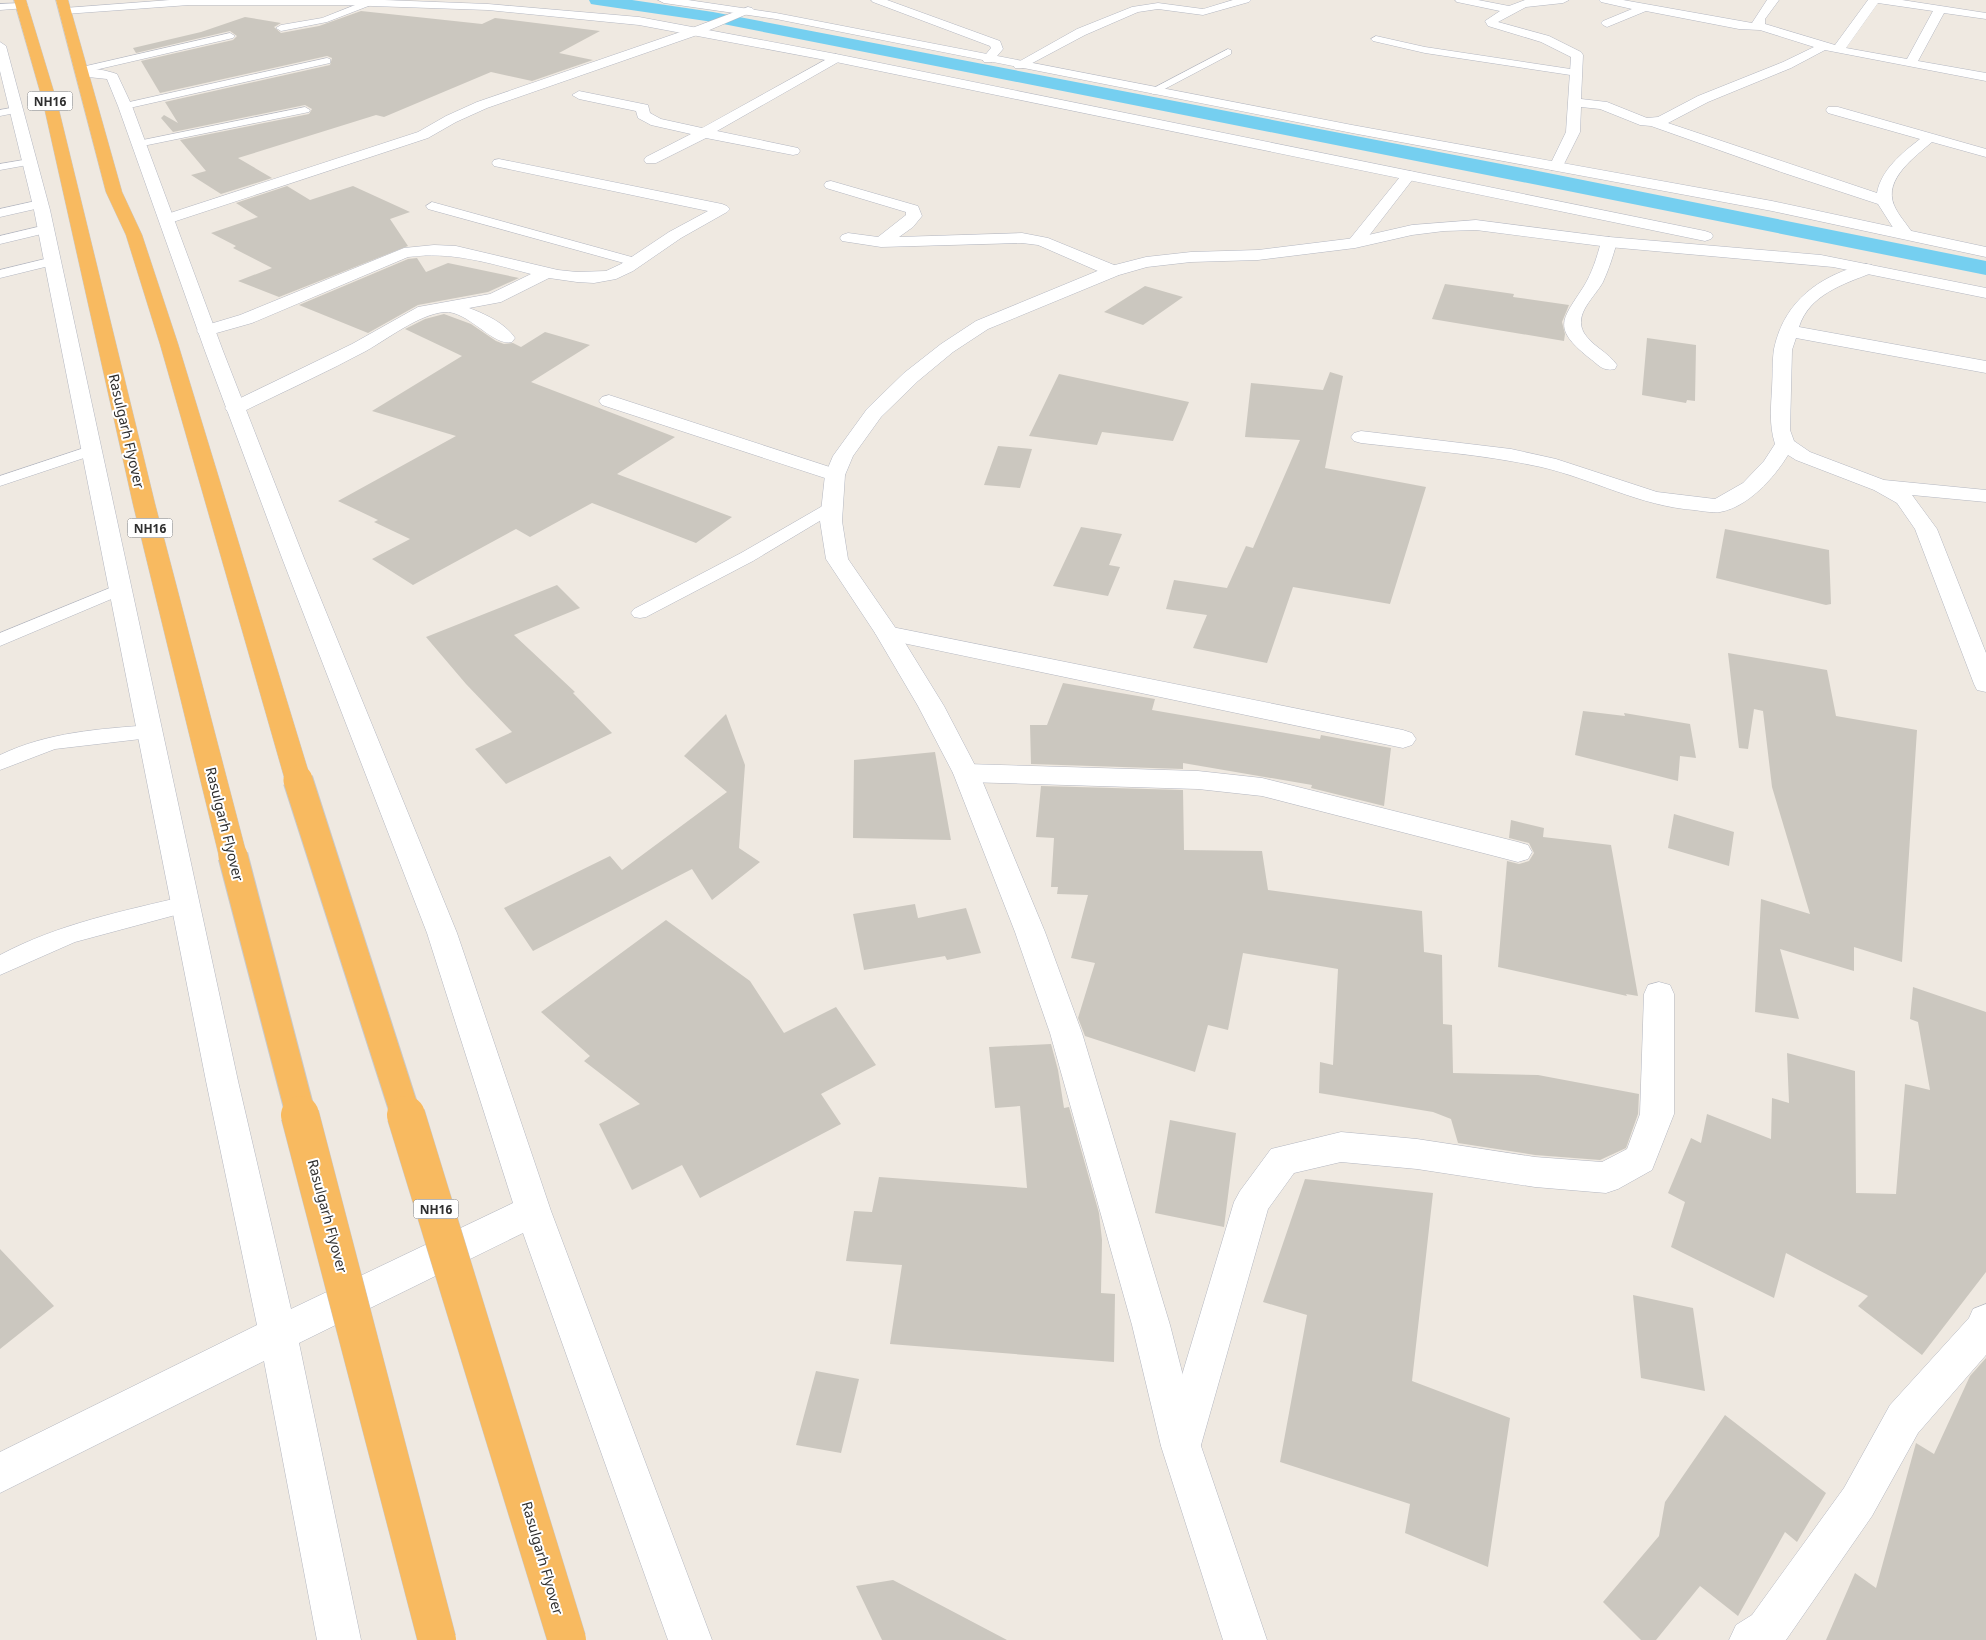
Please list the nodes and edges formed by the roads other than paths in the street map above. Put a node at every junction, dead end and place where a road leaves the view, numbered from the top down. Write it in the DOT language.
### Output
graph roads {
  1 [pos="664,0"];
  2 [pos="877,0"];
  3 [pos="1123,0"];
  4 [pos="1245,0"];
  5 [pos="1461,0"];
  6 [pos="1564,0"];
  7 [pos="1605,0"];
  8 [pos="1773,0"];
  9 [pos="1874,0"];
  10 [pos="1879,0"];
  11 [pos="21,3"];
  12 [pos="368,3"];
  13 [pos="63,5"];
  14 [pos="1933,5"];
  15 [pos="1148,6"];
  16 [pos="1646,7"];
  17 [pos="0,8"];
  18 [pos="748,10"];
  19 [pos="1511,10"];
  20 [pos="1986,16"];
  21 [pos="1607,23"];
  22 [pos="1761,27"];
  23 [pos="281,28"];
  24 [pos="701,29"];
  25 [pos="230,36"];
  26 [pos="1376,39"];
  27 [pos="0,46"];
  28 [pos="1824,46"];
  29 [pos="1838,50"];
  30 [pos="1228,52"];
  31 [pos="836,58"];
  32 [pos="988,59"];
  33 [pos="327,61"];
  34 [pos="1910,64"];
  35 [pos="1019,65"];
  36 [pos="82,71"];
  37 [pos="1577,73"];
  38 [pos="1986,77"];
  39 [pos="1154,91"];
  40 [pos="579,95"];
  41 [pos="1576,102"];
  42 [pos="125,106"];
  43 [pos="305,110"];
  44 [pos="1833,110"];
  45 [pos="8,112"];
  46 [pos="1653,122"];
  47 [pos="704,133"];
  48 [pos="1930,137"];
  49 [pos="138,144"];
  50 [pos="793,151"];
  51 [pos="1986,152"];
  52 [pos="650,160"];
  53 [pos="29,162"];
  54 [pos="499,163"];
  55 [pos="1556,166"];
  56 [pos="0,167"];
  57 [pos="1409,175"];
  58 [pos="831,185"];
  59 [pos="1884,201"];
  60 [pos="432,206"];
  61 [pos="53,210"];
  62 [pos="0,213"];
  63 [pos="167,219"];
  64 [pos="1905,234"];
  65 [pos="848,238"];
  66 [pos="0,240"];
  67 [pos="881,242"];
  68 [pos="1610,242"];
  69 [pos="1355,243"];
  70 [pos="1960,250"];
  71 [pos="1986,252"];
  72 [pos="53,261"];
  73 [pos="635,262"];
  74 [pos="1839,263"];
  75 [pos="1866,269"];
  76 [pos="1113,271"];
  77 [pos="548,272"];
  78 [pos="0,274"];
  79 [pos="1903,276"];
  80 [pos="1986,293"];
  81 [pos="447,306"];
  82 [pos="206,331"];
  83 [pos="1789,331"];
  84 [pos="506,338"];
  85 [pos="1608,365"];
  86 [pos="1986,367"];
  87 [pos="609,402"];
  88 [pos="235,408"];
  89 [pos="1361,437"];
  90 [pos="1785,444"];
  91 [pos="93,450"];
  92 [pos="835,475"];
  93 [pos="0,481"];
  94 [pos="1881,486"];
  95 [pos="1986,496"];
  96 [pos="832,507"];
  97 [pos="122,588"];
  98 [pos="640,613"];
  99 [pos="887,634"];
  100 [pos="0,640"];
  101 [pos="1986,684"];
  102 [pos="151,732"];
  103 [pos="1403,739"];
  104 [pos="0,763"];
  105 [pos="966,773"];
  106 [pos="1518,852"];
  107 [pos="186,904"];
  108 [pos="0,966"];
  109 [pos="1659,994"];
  110 [pos="533,1211"];
  111 [pos="1986,1322"];
  112 [pos="278,1334"];
  113 [pos="1181,1446"];
  114 [pos="0,1473"];
  115 [pos="339,1640"];
  116 [pos="437,1640"];
  117 [pos="567,1640"];
  118 [pos="690,1640"];
  119 [pos="1245,1640"];
  120 [pos="1751,1640"];
  1 -- 18 [label="street"];
  2 -- 32 [label="street"];
  3 -- 15 [label="street"];
  4 -- 15 [label="street"];
  5 -- 19 [label="street"];
  6 -- 19 [label="street"];
  7 -- 16 [label="street"];
  8 -- 22 [label="street"];
  9 -- 29 [label="street"];
  10 -- 14 [label="street"];
  11 -- 17 [label="street"];
  11 -- 61 [label="highway, Rasulgarh Flyover / NH16"];
  12 -- 13 [label="street"];
  12 -- 23 [label="lane"];
  12 -- 24 [label="street"];
  13 -- 36 [label="highway, NH16"];
  14 -- 20 [label="street"];
  14 -- 34 [label="street"];
  15 -- 35 [label="street"];
  16 -- 21 [label="street"];
  16 -- 22 [label="street"];
  18 -- 24 [label="street"];
  18 -- 32 [label="street"];
  19 -- 37 [label="street"];
  22 -- 28 [label="street"];
  24 -- 31 [label="street"];
  24 -- 63 [label="street"];
  25 -- 36 [label="lane"];
  26 -- 37 [label="lane"];
  27 -- 45 [label="street"];
  28 -- 29 [label="street"];
  28 -- 46 [label="street"];
  29 -- 34 [label="street"];
  30 -- 39 [label="lane"];
  31 -- 47 [label="street"];
  31 -- 57 [label="street"];
  32 -- 35 [label="street"];
  33 -- 42 [label="lane"];
  34 -- 38 [label="street"];
  35 -- 39 [label="street"];
  36 -- 42 [label="street"];
  36 -- 117 [label="highway, Rasulgarh Flyover / NH16, bridge"];
  37 -- 41 [label="street"];
  39 -- 55 [label="street"];
  40 -- 47 [label="street"];
  41 -- 46 [label="street"];
  41 -- 55 [label="street"];
  42 -- 49 [label="street"];
  43 -- 49 [label="lane"];
  44 -- 48 [label="street"];
  45 -- 53 [label="street"];
  46 -- 59 [label="street"];
  47 -- 50 [label="street"];
  47 -- 52 [label="street"];
  48 -- 51 [label="street"];
  48 -- 59 [label="street"];
  49 -- 63 [label="street"];
  53 -- 56 [label="lane"];
  53 -- 61 [label="street"];
  54 -- 73 [label="street"];
  55 -- 64 [label="street"];
  57 -- 69 [label="street"];
  57 -- 74 [label="street"];
  58 -- 67 [label="street"];
  59 -- 64 [label="street"];
  60 -- 73 [label="lane"];
  61 -- 62 [label="lane"];
  61 -- 66 [label="lane"];
  61 -- 72 [label="street"];
  61 -- 116 [label="highway, Rasulgarh Flyover / NH16, bridge"];
  63 -- 82 [label="street"];
  64 -- 70 [label="street"];
  65 -- 67 [label="street"];
  67 -- 76 [label="street"];
  68 -- 69 [label="street"];
  68 -- 74 [label="street"];
  68 -- 85 [label="street"];
  69 -- 76 [label="street"];
  70 -- 71 [label="street"];
  70 -- 79 [label="street"];
  72 -- 78 [label="lane"];
  72 -- 91 [label="street"];
  73 -- 77 [label="street"];
  74 -- 75 [label="street"];
  75 -- 79 [label="street"];
  75 -- 83 [label="street"];
  76 -- 92 [label="street"];
  77 -- 81 [label="street"];
  77 -- 82 [label="street"];
  79 -- 80 [label="street"];
  81 -- 84 [label="street"];
  81 -- 88 [label="street"];
  82 -- 88 [label="street"];
  83 -- 86 [label="street"];
  83 -- 90 [label="street"];
  87 -- 92 [label="street"];
  88 -- 110 [label="street"];
  89 -- 90 [label="street"];
  90 -- 94 [label="street"];
  91 -- 93 [label="lane"];
  91 -- 97 [label="street"];
  92 -- 96 [label="street"];
  94 -- 95 [label="street"];
  94 -- 101 [label="street"];
  96 -- 98 [label="lane"];
  96 -- 99 [label="street"];
  97 -- 100 [label="lane"];
  97 -- 102 [label="street"];
  99 -- 103 [label="street"];
  99 -- 105 [label="street"];
  102 -- 104 [label="lane"];
  102 -- 107 [label="street"];
  105 -- 106 [label="street"];
  105 -- 113 [label="street"];
  107 -- 108 [label="lane"];
  107 -- 112 [label="street"];
  109 -- 113 [label="street"];
  110 -- 112 [label="street"];
  110 -- 118 [label="street"];
  111 -- 120 [label="street"];
  112 -- 114 [label="street"];
  112 -- 115 [label="street"];
  113 -- 119 [label="street"];
}
